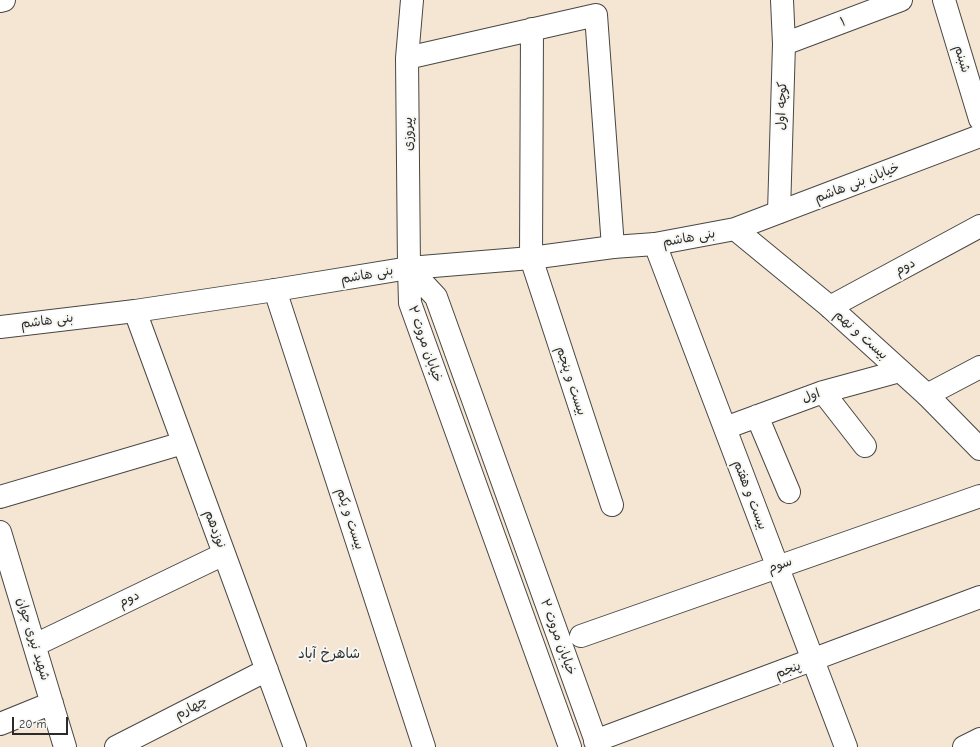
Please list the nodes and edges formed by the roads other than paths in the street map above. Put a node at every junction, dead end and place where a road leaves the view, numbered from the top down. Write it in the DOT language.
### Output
graph roads {
  1 [pos="4,0"];
  2 [pos="412,0"];
  3 [pos="782,0"];
  4 [pos="901,0"];
  5 [pos="944,0"];
  6 [pos="0,1"];
  7 [pos="532,29"];
  8 [pos="784,44"];
  9 [pos="407,58"];
  10 [pos="980,119"];
  11 [pos="980,136"];
  12 [pos="779,212"];
  13 [pos="980,226"];
  14 [pos="735,229"];
  15 [pos="655,244"];
  16 [pos="613,247"];
  17 [pos="531,258"];
  18 [pos="409,268"];
  19 [pos="275,290"];
  20 [pos="830,307"];
  21 [pos="135,311"];
  22 [pos="0,327"];
  23 [pos="980,367"];
  24 [pos="900,371"];
  25 [pos="823,392"];
  26 [pos="927,395"];
  27 [pos="757,416"];
  28 [pos="725,428"];
  29 [pos="184,443"];
  30 [pos="865,446"];
  31 [pos="980,449"];
  32 [pos="789,492"];
  33 [pos="980,496"];
  34 [pos="0,497"];
  35 [pos="612,505"];
  36 [pos="0,532"];
  37 [pos="224,554"];
  38 [pos="777,566"];
  39 [pos="980,597"];
  40 [pos="581,636"];
  41 [pos="35,645"];
  42 [pos="813,660"];
  43 [pos="267,670"];
  44 [pos="52,703"];
  45 [pos="0,724"];
  46 [pos="980,739"];
  47 [pos="596,744"];
  48 [pos="65,747"];
  49 [pos="116,747"];
  50 [pos="295,747"];
  51 [pos="424,747"];
  52 [pos="570,747"];
  53 [pos="846,747"];
  54 [pos="964,747"];
  1 -- 6 [label="street"];
  2 -- 9 [label="street, پیروزی"];
  3 -- 8 [label="street, کوچه اول"];
  4 -- 8 [label="street, ۱"];
  5 -- 10 [label="street, شبنم"];
  7 -- 9 [label="street"];
  7 -- 16 [label="street"];
  7 -- 17 [label="street, بیست و پنجم"];
  8 -- 12 [label="street, کوچه اول"];
  9 -- 18 [label="street, پیروزی"];
  11 -- 12 [label="street, خیابان بنی هاشم"];
  12 -- 14 [label="street, خیابان بنی هاشم"];
  13 -- 20 [label="street, دوم"];
  14 -- 15 [label="street, بنی هاشم"];
  14 -- 20 [label="street, بیست و نهم"];
  15 -- 16 [label="street, بنی هاشم"];
  15 -- 28 [label="street, بیست و هفتم"];
  16 -- 17 [label="street, بنی هاشم"];
  17 -- 18 [label="street, بنی هاشم"];
  17 -- 35 [label="street, بیست و پنجم"];
  18 -- 19 [label="street, بنی هاشم"];
  18 -- 47 [label="street, خیابان مروت ۲"];
  18 -- 52 [label="street, خیابان مروت ۲"];
  19 -- 21 [label="street, بنی هاشم"];
  19 -- 51 [label="street, بیست و یکم"];
  20 -- 24 [label="street, بیست و نهم"];
  21 -- 22 [label="street, بنی هاشم"];
  21 -- 29 [label="street, نوزدهم"];
  23 -- 26 [label="street"];
  24 -- 25 [label="street, اول"];
  24 -- 26 [label="street, بیست و نهم"];
  25 -- 27 [label="street, اول"];
  25 -- 30 [label="street"];
  26 -- 31 [label="street, بیست و نهم"];
  27 -- 28 [label="street, اول"];
  27 -- 32 [label="street"];
  28 -- 38 [label="street, بیست و هفتم"];
  29 -- 34 [label="street"];
  29 -- 37 [label="street, نوزدهم"];
  33 -- 38 [label="street, سوم"];
  36 -- 41 [label="street, شهید نیری جوان"];
  37 -- 41 [label="street, دوم"];
  37 -- 43 [label="street, نوزدهم"];
  38 -- 40 [label="street, سوم"];
  38 -- 42 [label="street, بیست و هفتم"];
  39 -- 42 [label="street, پنجم"];
  41 -- 44 [label="street, شهید نیری جوان"];
  42 -- 47 [label="street, پنجم"];
  42 -- 53 [label="street, بیست و هفتم"];
  43 -- 49 [label="street, چهارم"];
  43 -- 50 [label="street, نوزدهم"];
  44 -- 45 [label="street"];
  44 -- 48 [label="street, شهید نیری جوان"];
  46 -- 54 [label="street"];
}
